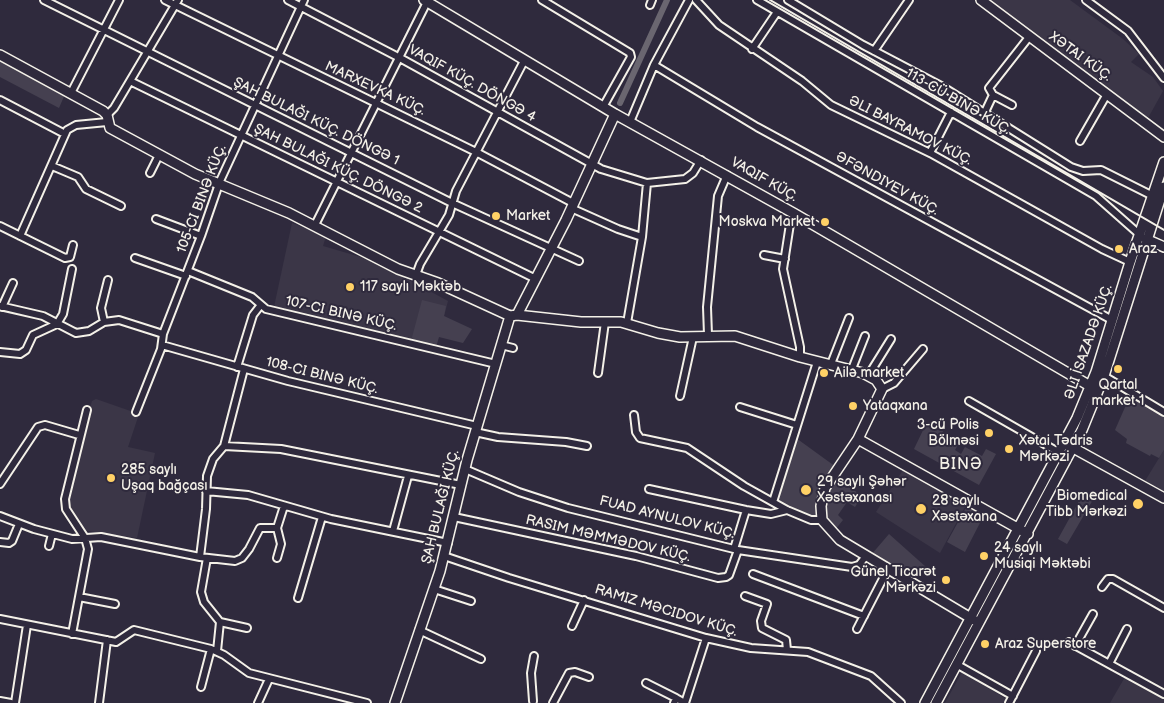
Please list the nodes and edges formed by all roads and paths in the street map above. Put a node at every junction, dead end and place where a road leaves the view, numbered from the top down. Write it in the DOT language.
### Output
graph roads {
  1 [pos="44,0"];
  2 [pos="119,0"];
  3 [pos="165,0"];
  4 [pos="288,0"];
  5 [pos="304,0"];
  6 [pos="542,0"];
  7 [pos="689,0"];
  8 [pos="696,0"];
  9 [pos="758,0"];
  10 [pos="788,0"];
  11 [pos="909,0"];
  12 [pos="981,0"];
  13 [pos="1086,0"];
  14 [pos="426,1"];
  15 [pos="176,2"];
  16 [pos="301,7"];
  17 [pos="777,12"];
  18 [pos="104,30"];
  19 [pos="1029,37"];
  20 [pos="752,49"];
  21 [pos="874,51"];
  22 [pos="146,52"];
  23 [pos="0,55"];
  24 [pos="279,57"];
  25 [pos="400,58"];
  26 [pos="524,60"];
  27 [pos="654,65"];
  28 [pos="1164,78"];
  29 [pos="130,81"];
  30 [pos="71,94"];
  31 [pos="1108,94"];
  32 [pos="993,95"];
  33 [pos="1,103"];
  34 [pos="377,103"];
  35 [pos="254,104"];
  36 [pos="1012,105"];
  37 [pos="603,107"];
  38 [pos="496,112"];
  39 [pos="951,112"];
  40 [pos="986,112"];
  41 [pos="615,114"];
  42 [pos="107,119"];
  43 [pos="630,122"];
  44 [pos="65,134"];
  45 [pos="240,136"];
  46 [pos="1164,136"];
  47 [pos="1080,141"];
  48 [pos="476,152"];
  49 [pos="351,154"];
  50 [pos="930,154"];
  51 [pos="159,155"];
  52 [pos="701,160"];
  53 [pos="1164,162"];
  54 [pos="592,163"];
  55 [pos="52,166"];
  56 [pos="150,173"];
  57 [pos="727,175"];
  58 [pos="337,183"];
  59 [pos="647,183"];
  60 [pos="218,184"];
  61 [pos="1164,187"];
  62 [pos="1153,196"];
  63 [pos="452,203"];
  64 [pos="572,205"];
  65 [pos="121,206"];
  66 [pos="795,214"];
  67 [pos="156,219"];
  68 [pos="315,225"];
  69 [pos="0,226"];
  70 [pos="440,232"];
  71 [pos="20,236"];
  72 [pos="201,236"];
  73 [pos="642,237"];
  74 [pos="1142,237"];
  75 [pos="73,245"];
  76 [pos="1164,247"];
  77 [pos="551,249"];
  78 [pos="764,255"];
  79 [pos="135,258"];
  80 [pos="785,259"];
  81 [pos="579,261"];
  82 [pos="1130,262"];
  83 [pos="72,269"];
  84 [pos="187,273"];
  85 [pos="416,275"];
  86 [pos="536,279"];
  87 [pos="108,280"];
  88 [pos="13,283"];
  89 [pos="260,306"];
  90 [pos="1,307"];
  91 [pos="514,315"];
  92 [pos="849,318"];
  93 [pos="1112,320"];
  94 [pos="104,322"];
  95 [pos="605,322"];
  96 [pos="627,323"];
  97 [pos="57,324"];
  98 [pos="163,334"];
  99 [pos="708,335"];
  100 [pos="865,336"];
  101 [pos="693,337"];
  102 [pos="891,339"];
  103 [pos="501,344"];
  104 [pos="162,345"];
  105 [pos="512,348"];
  106 [pos="923,349"];
  107 [pos="0,352"];
  108 [pos="800,357"];
  109 [pos="817,362"];
  110 [pos="496,364"];
  111 [pos="831,364"];
  112 [pos="241,368"];
  113 [pos="852,369"];
  114 [pos="598,373"];
  115 [pos="868,376"];
  116 [pos="1104,376"];
  117 [pos="1090,386"];
  118 [pos="882,389"];
  119 [pos="680,396"];
  120 [pos="969,401"];
  121 [pos="740,407"];
  122 [pos="86,410"];
  123 [pos="136,412"];
  124 [pos="1164,412"];
  125 [pos="634,415"];
  126 [pos="797,425"];
  127 [pos="476,429"];
  128 [pos="79,436"];
  129 [pos="858,439"];
  130 [pos="224,446"];
  131 [pos="587,446"];
  132 [pos="1069,446"];
  133 [pos="1060,453"];
  134 [pos="464,469"];
  135 [pos="408,476"];
  136 [pos="0,484"];
  137 [pos="461,485"];
  138 [pos="649,489"];
  139 [pos="206,491"];
  140 [pos="1164,498"];
  141 [pos="773,502"];
  142 [pos="284,506"];
  143 [pos="746,510"];
  144 [pos="787,510"];
  145 [pos="0,516"];
  146 [pos="322,517"];
  147 [pos="454,517"];
  148 [pos="822,520"];
  149 [pos="19,524"];
  150 [pos="277,528"];
  151 [pos="1025,529"];
  152 [pos="393,531"];
  153 [pos="52,534"];
  154 [pos="84,538"];
  155 [pos="0,542"];
  156 [pos="448,543"];
  157 [pos="49,546"];
  158 [pos="736,549"];
  159 [pos="444,556"];
  160 [pos="866,556"];
  161 [pos="203,557"];
  162 [pos="277,558"];
  163 [pos="888,569"];
  164 [pos="753,574"];
  165 [pos="1102,588"];
  166 [pos="434,589"];
  167 [pos="745,596"];
  168 [pos="79,597"];
  169 [pos="298,598"];
  170 [pos="584,600"];
  171 [pos="471,601"];
  172 [pos="115,604"];
  173 [pos="1164,608"];
  174 [pos="1093,614"];
  175 [pos="864,616"];
  176 [pos="971,618"];
  177 [pos="0,619"];
  178 [pos="220,622"];
  179 [pos="980,622"];
  180 [pos="27,625"];
  181 [pos="572,626"];
  182 [pos="247,628"];
  183 [pos="857,629"];
  184 [pos="1127,629"];
  185 [pos="419,630"];
  186 [pos="72,634"];
  187 [pos="706,638"];
  188 [pos="107,640"];
  189 [pos="1069,642"];
  190 [pos="1076,646"];
  191 [pos="214,650"];
  192 [pos="787,650"];
  193 [pos="1036,651"];
  194 [pos="534,656"];
  195 [pos="481,659"];
  196 [pos="956,664"];
  197 [pos="1109,664"];
  198 [pos="588,677"];
  199 [pos="269,678"];
  200 [pos="646,683"];
  201 [pos="201,687"];
  202 [pos="1164,694"];
  203 [pos="1013,696"];
  204 [pos="0,701"];
  205 [pos="675,701"];
  206 [pos="534,702"];
  207 [pos="13,703"];
  208 [pos="99,703"];
  209 [pos="258,703"];
  210 [pos="367,703"];
  211 [pos="395,703"];
  212 [pos="553,703"];
  213 [pos="685,703"];
  214 [pos="901,703"];
  215 [pos="925,703"];
  216 [pos="936,703"];
  217 [pos="1009,703"];
  1 -- 18 [label="street"];
  2 -- 18 [label="street"];
  3 -- 15 [label="street, MARXEVKA KÜÇ."];
  4 -- 16 [label="street, VAQIF KÜÇ. DÖNGƏ 4"];
  5 -- 16 [label="street, 105-CI BINƏ KÜÇ."];
  6 -- 37 [label="street"];
  7 -- 27 [label="street"];
  8 -- 20 [label="street, ƏLI BAYRAMOV KÜÇ."];
  9 -- 17 [label="street, 113-CÜ BINƏ KÜÇ."];
  10 -- 21 [label="street"];
  11 -- 21 [label="street"];
  12 -- 19 [label="street, XƏTAI KÜÇ."];
  13 -- 28 [label="street"];
  14 -- 25 [label="street"];
  14 -- 26 [label="street, VAQIF KÜÇ."];
  15 -- 22 [label="street"];
  15 -- 24 [label="street, MARXEVKA KÜÇ."];
  16 -- 24 [label="street, 105-CI BINƏ KÜÇ."];
  16 -- 25 [label="street, VAQIF KÜÇ. DÖNGƏ 4"];
  17 -- 20 [label="street"];
  17 -- 39 [label="street, 113-CÜ BINƏ KÜÇ."];
  18 -- 22 [label="street"];
  18 -- 30 [label="street"];
  19 -- 31 [label="street, XƏTAI KÜÇ."];
  19 -- 32 [label="street"];
  20 -- 50 [label="street, ƏLI BAYRAMOV KÜÇ."];
  21 -- 40 [label="street"];
  22 -- 29 [label="street"];
  22 -- 35 [label="street"];
  23 -- 30 [label="street"];
  24 -- 34 [label="street, MARXEVKA KÜÇ."];
  24 -- 35 [label="street, 105-CI BINƏ KÜÇ."];
  25 -- 34 [label="street"];
  25 -- 38 [label="street, VAQIF KÜÇ. DÖNGƏ 4"];
  26 -- 37 [label="street, VAQIF KÜÇ."];
  26 -- 38 [label="street"];
  27 -- 43 [label="street"];
  27 -- 93 [label="street, ƏFƏNDIYEV KÜÇ."];
  29 -- 42 [label="street"];
  29 -- 45 [label="street"];
  30 -- 42 [label="street"];
  31 -- 46 [label="street, XƏTAI KÜÇ."];
  31 -- 47 [label="street"];
  32 -- 36 [label="street"];
  32 -- 40 [label="street"];
  33 -- 44 [label="street"];
  34 -- 48 [label="street, MARXEVKA KÜÇ."];
  34 -- 49 [label="street"];
  35 -- 45 [label="street, 105-CI BINƏ KÜÇ."];
  35 -- 49 [label="street"];
  37 -- 41 [label="street, VAQIF KÜÇ."];
  38 -- 48 [label="street"];
  38 -- 54 [label="street, VAQIF KÜÇ. DÖNGƏ 4"];
  39 -- 50 [label="street"];
  39 -- 74 [label="street, 113-CÜ BINƏ KÜÇ."];
  40 -- 62 [label="street"];
  41 -- 43 [label="street, VAQIF KÜÇ."];
  41 -- 54 [label="street"];
  42 -- 44 [label="street"];
  42 -- 51 [label="street"];
  43 -- 52 [label="street, VAQIF KÜÇ."];
  44 -- 55 [label="street"];
  45 -- 58 [label="street"];
  45 -- 60 [label="street, 105-CI BINƏ KÜÇ."];
  48 -- 63 [label="street"];
  48 -- 64 [label="street, MARXEVKA KÜÇ."];
  49 -- 58 [label="street"];
  49 -- 63 [label="street"];
  50 -- 82 [label="street, ƏLI BAYRAMOV KÜÇ."];
  51 -- 56 [label="street"];
  51 -- 60 [label="street"];
  52 -- 57 [label="street, VAQIF KÜÇ."];
  52 -- 59 [label="street"];
  53 -- 62 [label="street, ƏLI İSAZADƏ KÜÇ."];
  54 -- 59 [label="street, VAQIF KÜÇ. DÖNGƏ 4"];
  54 -- 64 [label="street"];
  55 -- 65 [label="street"];
  55 -- 71 [label="street"];
  57 -- 66 [label="street, VAQIF KÜÇ."];
  57 -- 99 [label="street"];
  58 -- 68 [label="street"];
  58 -- 70 [label="street"];
  59 -- 73 [label="street"];
  60 -- 68 [label="street"];
  60 -- 72 [label="street, 105-CI BINƏ KÜÇ."];
  61 -- 74 [label="street, ƏLI İSAZADƏ KÜÇ."];
  62 -- 74 [label="street, ƏLI İSAZADƏ KÜÇ."];
  63 -- 70 [label="street"];
  63 -- 77 [label="street"];
  64 -- 73 [label="street, MARXEVKA KÜÇ."];
  64 -- 77 [label="street"];
  66 -- 80 [label="street"];
  66 -- 117 [label="street, VAQIF KÜÇ."];
  67 -- 72 [label="street"];
  68 -- 85 [label="street"];
  69 -- 71 [label="street"];
  70 -- 85 [label="street"];
  70 -- 86 [label="street"];
  71 -- 75 [label="street"];
  72 -- 84 [label="street, 105-CI BINƏ KÜÇ."];
  73 -- 96 [label="street"];
  74 -- 76 [label="street"];
  74 -- 82 [label="street, ƏLI İSAZADƏ KÜÇ."];
  74 -- 116 [label="street, ƏLI İSAZADƏ KÜÇ."];
  77 -- 81 [label="street"];
  77 -- 86 [label="street"];
  78 -- 80 [label="street"];
  79 -- 84 [label="street, 107-CI BINƏ KÜÇ."];
  80 -- 108 [label="street"];
  82 -- 93 [label="street, ƏLI İSAZADƏ KÜÇ."];
  83 -- 97 [label="street"];
  84 -- 89 [label="street, 107-CI BINƏ KÜÇ."];
  84 -- 98 [label="street, 105-CI BINƏ KÜÇ."];
  85 -- 91 [label="street"];
  86 -- 91 [label="street"];
  87 -- 94 [label="street"];
  88 -- 90 [label="street"];
  89 -- 110 [label="street, 107-CI BINƏ KÜÇ."];
  89 -- 112 [label="street"];
  90 -- 97 [label="street"];
  91 -- 95 [label="street"];
  91 -- 103 [label="street"];
  92 -- 111 [label="street"];
  93 -- 117 [label="street, ƏLI İSAZADƏ KÜÇ."];
  94 -- 97 [label="street"];
  94 -- 98 [label="street"];
  95 -- 96 [label="street"];
  95 -- 114 [label="street"];
  96 -- 101 [label="street"];
  97 -- 107 [label="street"];
  98 -- 104 [label="street, 105-CI BINƏ KÜÇ."];
  99 -- 101 [label="street"];
  99 -- 108 [label="street"];
  100 -- 113 [label="street"];
  101 -- 119 [label="street"];
  102 -- 115 [label="street"];
  103 -- 105 [label="street"];
  103 -- 110 [label="street"];
  104 -- 112 [label="street, 108-CI BINƏ KÜÇ."];
  104 -- 123 [label="street, 105-CI BINƏ KÜÇ."];
  106 -- 118 [label="street"];
  108 -- 109 [label="street"];
  109 -- 111 [label="street"];
  109 -- 126 [label="street"];
  110 -- 127 [label="street"];
  111 -- 113 [label="street"];
  112 -- 127 [label="street, 108-CI BINƏ KÜÇ."];
  112 -- 130 [label="street"];
  113 -- 115 [label="street"];
  115 -- 118 [label="street"];
  116 -- 124 [label="street"];
  116 -- 132 [label="street, ƏLI İSAZADƏ KÜÇ."];
  117 -- 132 [label="street, ƏLI İSAZADƏ KÜÇ."];
  118 -- 129 [label="street"];
  120 -- 133 [label="street"];
  121 -- 126 [label="street"];
  122 -- 128 [label="street"];
  125 -- 141 [label="street"];
  126 -- 141 [label="street"];
  127 -- 131 [label="street, 108-CI BINƏ KÜÇ."];
  127 -- 134 [label="street"];
  128 -- 136 [label="street"];
  128 -- 154 [label="street"];
  129 -- 148 [label="street"];
  129 -- 151 [label="street"];
  130 -- 135 [label="street"];
  130 -- 139 [label="street"];
  132 -- 133 [label="street, ƏLI İSAZADƏ KÜÇ."];
  132 -- 140 [label="street"];
  132 -- 151 [label="street, ƏLI İSAZADƏ KÜÇ."];
  133 -- 151 [label="street, ƏLI İSAZADƏ KÜÇ."];
  134 -- 137 [label="street"];
  134 -- 158 [label="street, FUAD AYNULOV KÜÇ."];
  135 -- 137 [label="street"];
  135 -- 152 [label="street"];
  137 -- 147 [label="street"];
  138 -- 143 [label="street"];
  139 -- 142 [label="street"];
  139 -- 161 [label="street"];
  141 -- 144 [label="street"];
  142 -- 146 [label="street"];
  142 -- 150 [label="street"];
  143 -- 144 [label="street"];
  143 -- 158 [label="street, RASIM MƏMMƏDOV KÜÇ."];
  144 -- 148 [label="street"];
  145 -- 149 [label="street"];
  146 -- 152 [label="street"];
  146 -- 169 [label="street"];
  147 -- 156 [label="street"];
  147 -- 158 [label="street, RASIM MƏMMƏDOV KÜÇ."];
  148 -- 160 [label="street"];
  149 -- 153 [label="street"];
  149 -- 155 [label="street"];
  150 -- 161 [label="street"];
  150 -- 162 [label="street"];
  151 -- 176 [label="street, ƏLI İSAZADƏ KÜÇ."];
  151 -- 179 [label="street, ƏLI İSAZADƏ KÜÇ."];
  152 -- 156 [label="street"];
  153 -- 154 [label="street"];
  153 -- 157 [label="street"];
  154 -- 161 [label="street"];
  154 -- 168 [label="street"];
  156 -- 159 [label="street"];
  158 -- 160 [label="street, FUAD AYNULOV KÜÇ."];
  159 -- 166 [label="street"];
  159 -- 170 [label="street, RAMIZ MƏCIDOV KÜÇ."];
  160 -- 163 [label="street"];
  161 -- 178 [label="street"];
  163 -- 175 [label="street"];
  163 -- 176 [label="street"];
  164 -- 175 [label="street"];
  165 -- 173 [label="street"];
  166 -- 171 [label="street"];
  166 -- 185 [label="street"];
  167 -- 192 [label="street"];
  168 -- 172 [label="street"];
  168 -- 186 [label="street"];
  170 -- 181 [label="street"];
  170 -- 187 [label="street, RAMIZ MƏCIDOV KÜÇ."];
  174 -- 190 [label="street"];
  175 -- 183 [label="street"];
  176 -- 179 [label="street"];
  176 -- 215 [label="street, ƏLI İSAZADƏ KÜÇ."];
  177 -- 180 [label="street"];
  178 -- 182 [label="street"];
  178 -- 191 [label="street"];
  179 -- 196 [label="street, ƏLI İSAZADƏ KÜÇ."];
  180 -- 186 [label="street"];
  180 -- 207 [label="street"];
  184 -- 197 [label="street"];
  185 -- 195 [label="street"];
  185 -- 211 [label="street"];
  186 -- 188 [label="street"];
  187 -- 192 [label="street, RAMIZ MƏCIDOV KÜÇ."];
  187 -- 213 [label="street"];
  188 -- 191 [label="street"];
  188 -- 208 [label="street"];
  189 -- 190 [label="street"];
  190 -- 197 [label="street"];
  191 -- 199 [label="street"];
  191 -- 201 [label="street"];
  192 -- 214 [label="street, RAMIZ MƏCIDOV KÜÇ."];
  193 -- 203 [label="street"];
  194 -- 206 [label="street"];
  196 -- 203 [label="street"];
  196 -- 216 [label="street, ƏLI İSAZADƏ KÜÇ."];
  197 -- 202 [label="street"];
  198 -- 212 [label="street"];
  199 -- 209 [label="street"];
  199 -- 210 [label="street"];
  200 -- 205 [label="street"];
  203 -- 217 [label="street"];
  204 -- 207 [label="street"];
  205 -- 213 [label="street"];
}
